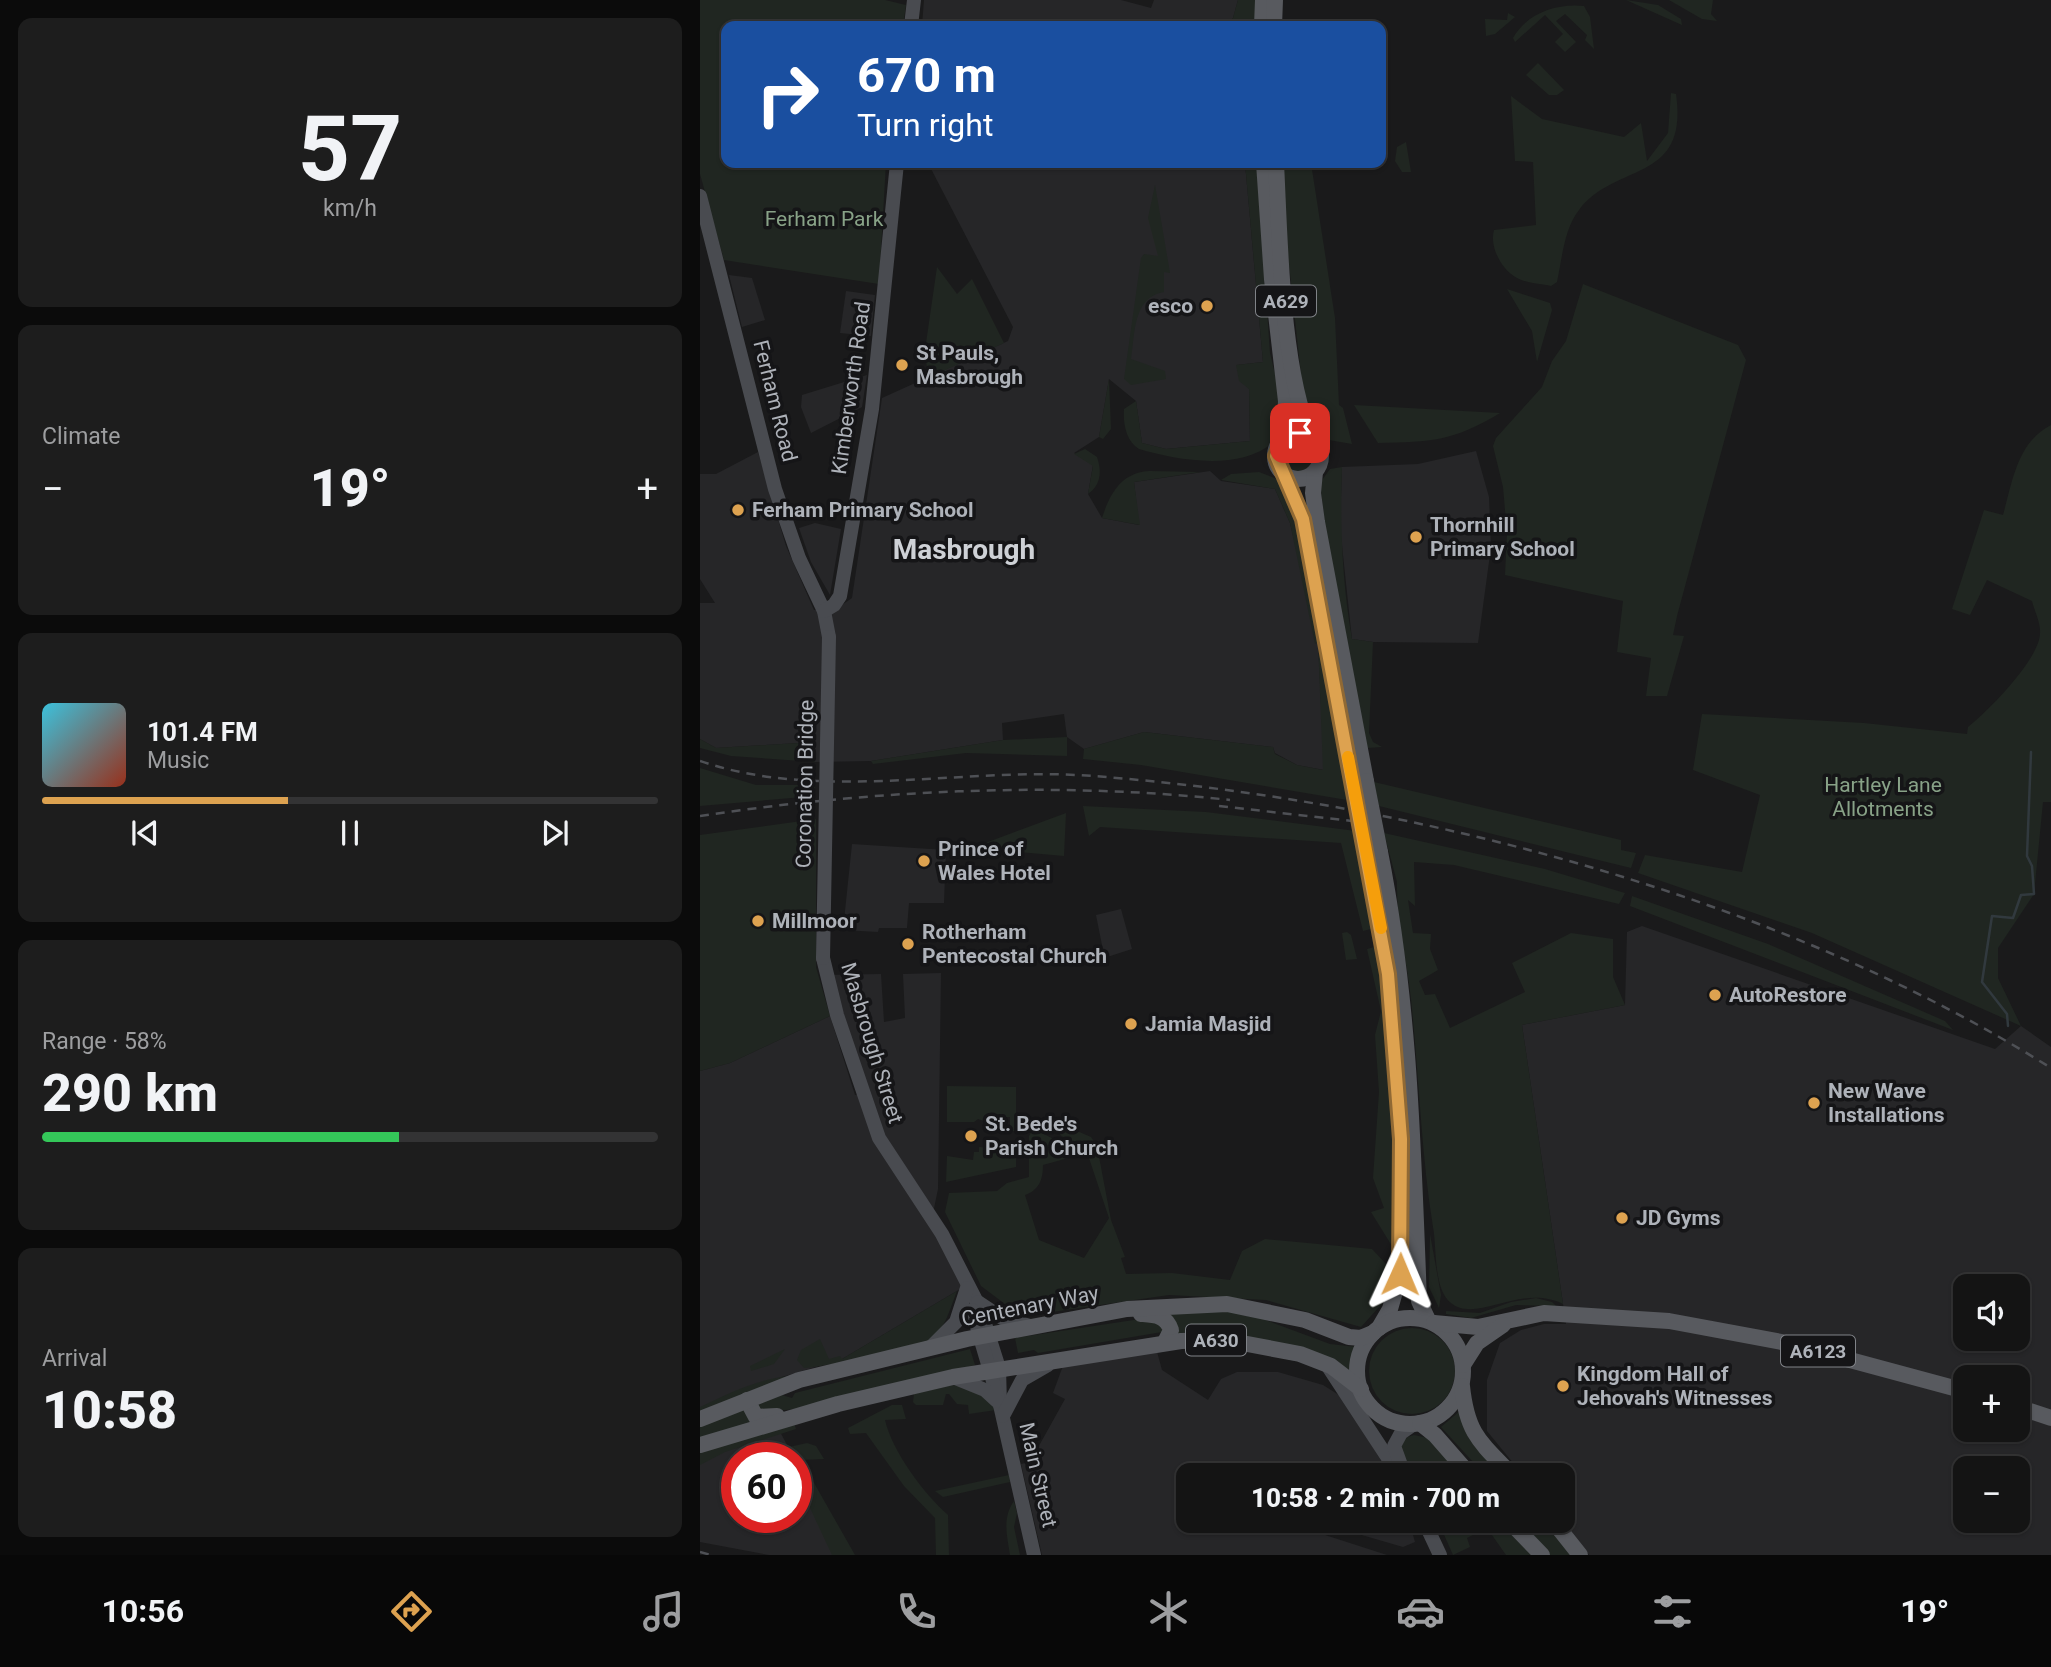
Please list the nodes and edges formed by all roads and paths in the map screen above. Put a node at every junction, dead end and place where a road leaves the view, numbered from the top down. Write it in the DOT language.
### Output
graph roads {
  1 [pos="914,0"];
  2 [pos="912,21"];
  3 [pos="896,168"];
  4 [pos="1264,168"];
  5 [pos="1276,168"];
  6 [pos="700,196"];
  7 [pos="1311,437"];
  8 [pos="1284,438"];
  9 [pos="1315,472"];
  10 [pos="1283,473"];
  11 [pos="824,611"];
  12 [pos="1359,780"];
  13 [pos="1373,852"];
  14 [pos="823,958"];
  15 [pos="967,1287"];
  16 [pos="977,1301"];
  17 [pos="1090,1315"];
  18 [pos="1508,1321"];
  19 [pos="1431,1322"];
  20 [pos="1031,1326"];
  21 [pos="1376,1330"];
  22 [pos="985,1335"];
  23 [pos="1165,1342"];
  24 [pos="928,1349"];
  25 [pos="1062,1357"];
  26 [pos="1327,1365"];
  27 [pos="1463,1365"];
  28 [pos="994,1368"];
  29 [pos="953,1377"];
  30 [pos="1462,1386"];
  31 [pos="1953,1388"];
  32 [pos="1361,1390"];
  33 [pos="747,1400"];
  34 [pos="838,1404"];
  35 [pos="2030,1409"];
  36 [pos="1002,1411"];
  37 [pos="2030,1411"];
  38 [pos="2051,1412"];
  39 [pos="2051,1418"];
  40 [pos="700,1419"];
  41 [pos="1417,1424"];
  42 [pos="700,1445"];
  43 [pos="1391,1463"];
  44 [pos="1401,1463"];
  45 [pos="1460,1463"];
  46 [pos="1501,1463"];
  47 [pos="1430,1533"];
  48 [pos="1520,1533"];
  49 [pos="1563,1533"];
  50 [pos="1033,1551"];
  51 [pos="1440,1555"];
  52 [pos="1542,1555"];
  53 [pos="1580,1555"];
  1 -- 2 [label="street"];
  3 -- 11 [label="street, Kimberworth Road"];
  4 -- 8 [label="main road, A629"];
  5 -- 7 [label="main road, A629"];
  6 -- 11 [label="street, Ferham Road"];
  7 -- 8 [label="main road"];
  7 -- 9 [label="main road, A629"];
  8 -- 10 [label="main road, A629"];
  9 -- 10 [label="main road"];
  9 -- 12 [label="main road, A629"];
  10 -- 12 [label="main road, A629"];
  11 -- 14 [label="street, Coronation Bridge, bridge"];
  12 -- 13 [label="main road, A629, bridge"];
  13 -- 19 [label="main road, A629"];
  13 -- 21 [label="main road, A629"];
  14 -- 15 [label="street, Masbrough Street"];
  15 -- 16 [label="street, Masbrough Street"];
  15 -- 22 [label="street, Masbrough Street"];
  15 -- 24 [label="street"];
  16 -- 20 [label="street"];
  16 -- 22 [label="street, Masbrough Street"];
  17 -- 20 [label="main road, Centenary Way / A630"];
  17 -- 21 [label="main road, Centenary Way / A630"];
  17 -- 23 [label="main road, A630"];
  18 -- 19 [label="main road, A6123"];
  18 -- 27 [label="main road, A6123"];
  18 -- 31 [label="main road, A6123"];
  19 -- 21 [label="main road, A630"];
  19 -- 27 [label="main road"];
  20 -- 22 [label="main road, Centenary Way / A630"];
  21 -- 32 [label="main road"];
  22 -- 24 [label="main road, Centenary Way / A630"];
  22 -- 28 [label="street, Main Street"];
  23 -- 25 [label="main road, A630"];
  23 -- 26 [label="main road, A630"];
  24 -- 33 [label="main road, Centenary Way / A630"];
  25 -- 28 [label="main road, A630"];
  25 -- 36 [label="street"];
  26 -- 32 [label="main road, A630"];
  26 -- 43 [label="street"];
  27 -- 30 [label="main road"];
  28 -- 29 [label="main road, A630"];
  28 -- 36 [label="street, Main Street"];
  29 -- 34 [label="main road, A630"];
  29 -- 36 [label="street"];
  30 -- 41 [label="main road"];
  30 -- 46 [label="main road"];
  32 -- 41 [label="main road, A630"];
  33 -- 34 [label="main road, A630"];
  33 -- 40 [label="main road, Centenary Way / A630"];
  34 -- 42 [label="main road, A630"];
  35 -- 38 [label="main road"];
  36 -- 50 [label="street, Main Street"];
  37 -- 39 [label="main road"];
  41 -- 44 [label="street"];
  41 -- 45 [label="main road, A630"];
  47 -- 51 [label="street"];
  48 -- 52 [label="main road"];
  49 -- 53 [label="main road"];
}
